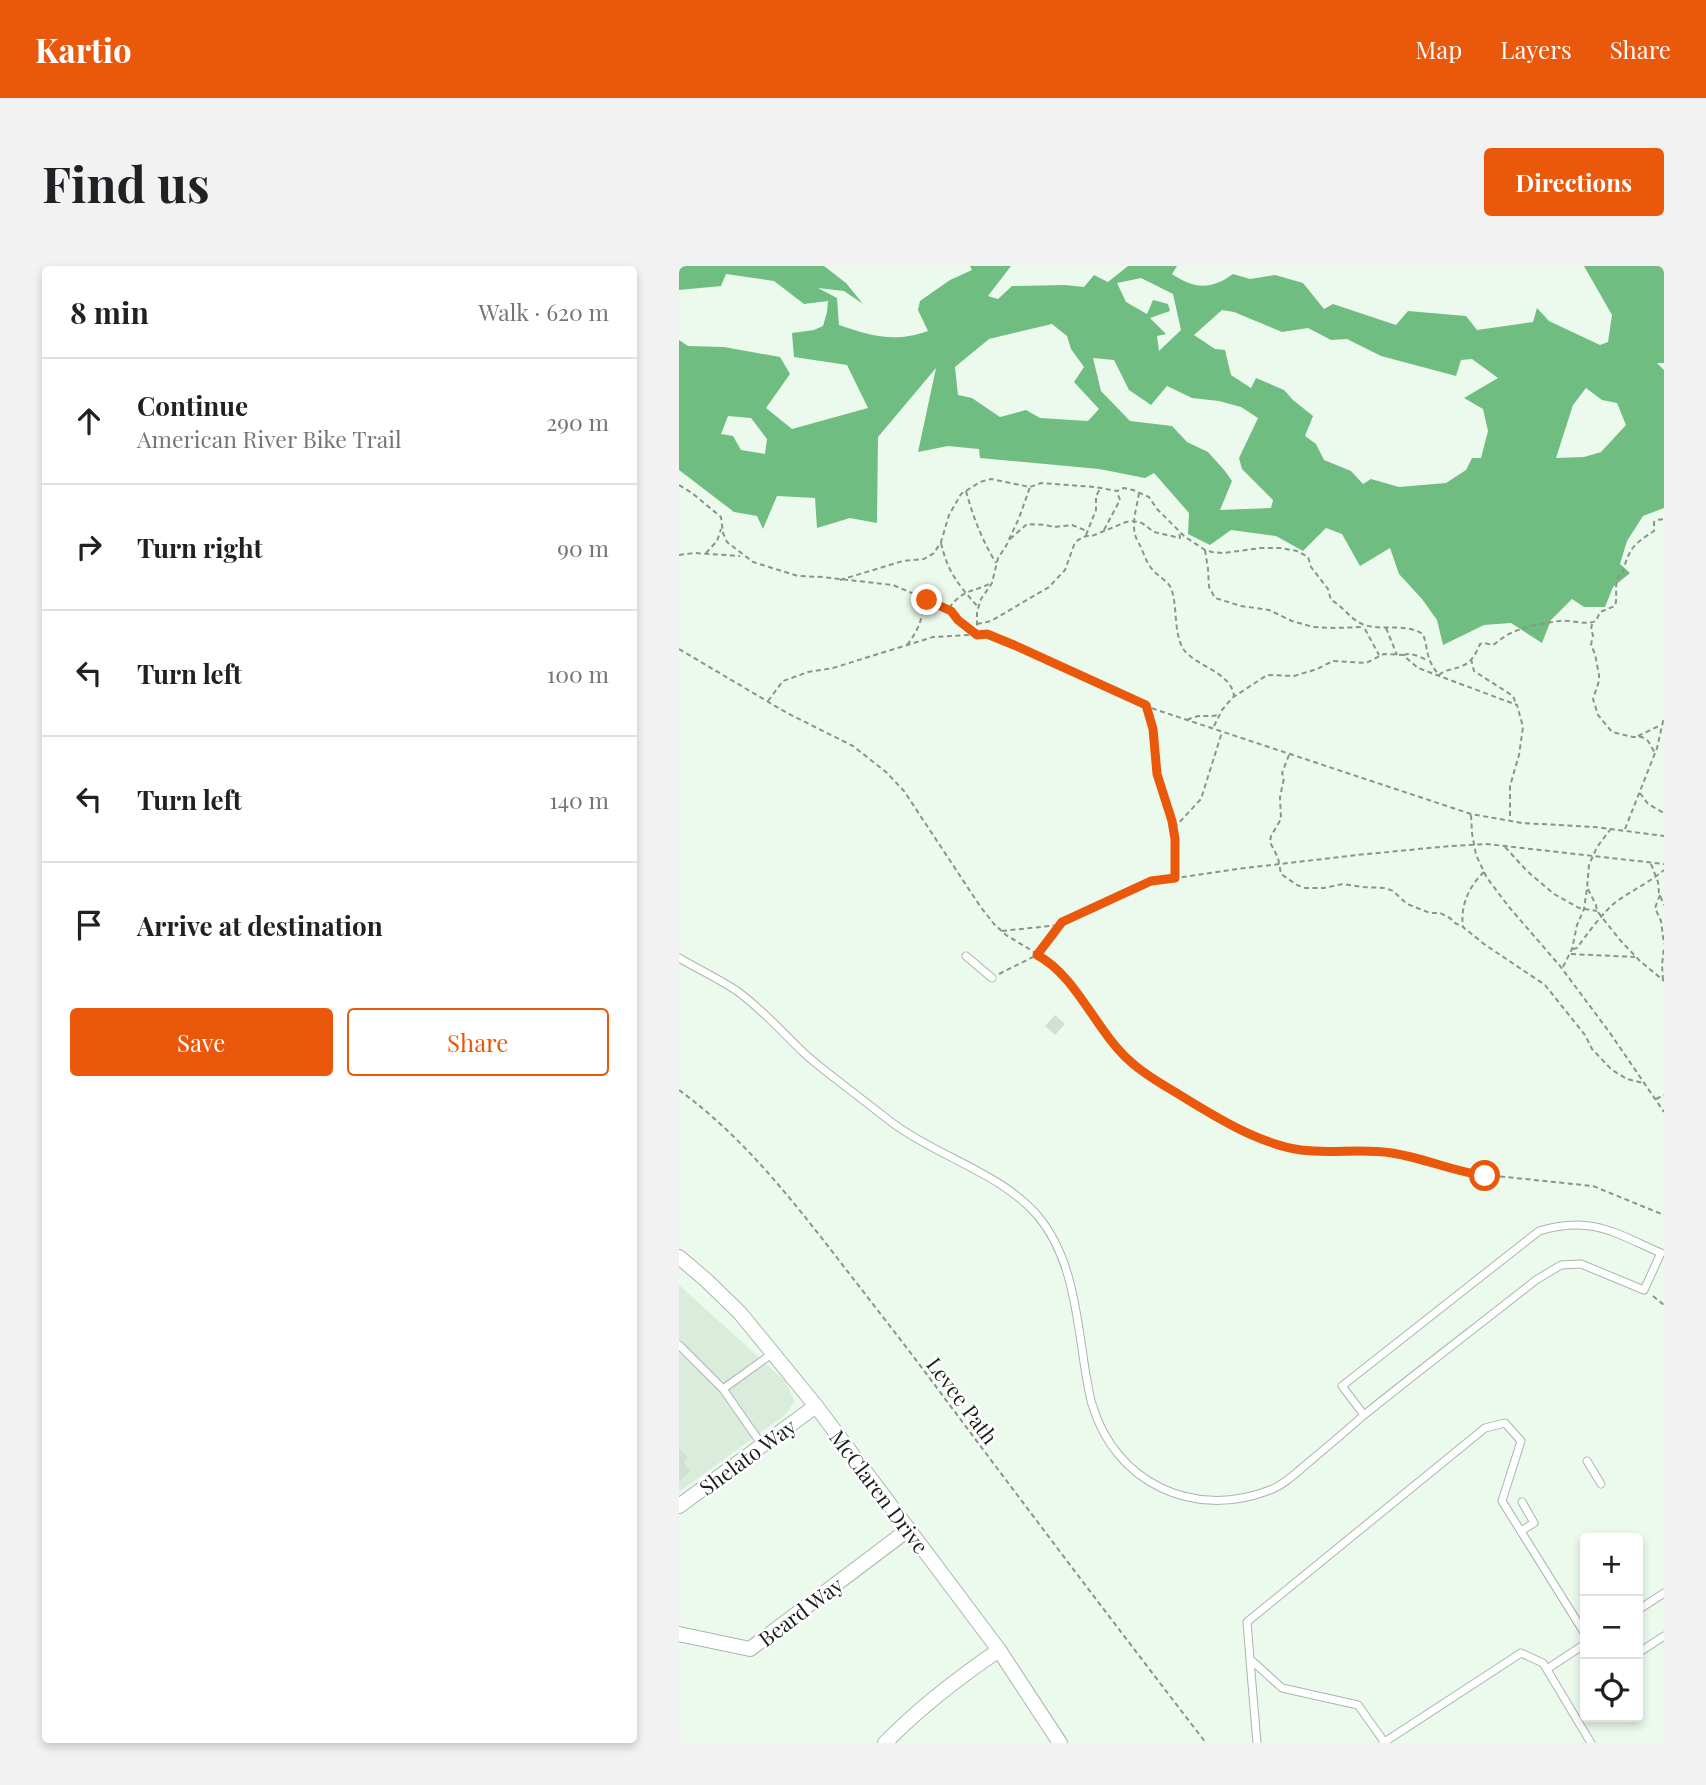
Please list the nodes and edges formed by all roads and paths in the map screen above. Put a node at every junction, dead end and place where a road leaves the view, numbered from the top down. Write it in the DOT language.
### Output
graph roads {
  1 [pos="679,485"];
  2 [pos="1030,487"];
  3 [pos="1101,488"];
  4 [pos="966,491"];
  5 [pos="1117,491"];
  6 [pos="1139,492"];
  7 [pos="1664,519"];
  8 [pos="1134,521"];
  9 [pos="722,527"];
  10 [pos="1104,530"];
  11 [pos="1179,530"];
  12 [pos="1087,531"];
  13 [pos="1086,536"];
  14 [pos="1009,540"];
  15 [pos="941,542"];
  16 [pos="1205,550"];
  17 [pos="706,554"];
  18 [pos="679,555"];
  19 [pos="744,556"];
  20 [pos="996,564"];
  21 [pos="840,580"];
  22 [pos="992,583"];
  23 [pos="965,592"];
  24 [pos="923,598"];
  25 [pos="979,607"];
  26 [pos="948,609"];
  27 [pos="1592,623"];
  28 [pos="977,624"];
  29 [pos="1364,626"];
  30 [pos="1385,627"];
  31 [pos="977,635"];
  32 [pos="906,646"];
  33 [pos="679,649"];
  34 [pos="1397,654"];
  35 [pos="1403,655"];
  36 [pos="1380,656"];
  37 [pos="1471,659"];
  38 [pos="1430,661"];
  39 [pos="1464,666"];
  40 [pos="1473,671"];
  41 [pos="1439,675"];
  42 [pos="1231,687"];
  43 [pos="1242,691"];
  44 [pos="1234,696"];
  45 [pos="768,702"];
  46 [pos="1146,705"];
  47 [pos="1517,705"];
  48 [pos="1219,714"];
  49 [pos="1664,717"];
  50 [pos="1187,720"];
  51 [pos="1662,724"];
  52 [pos="1213,728"];
  53 [pos="1222,731"];
  54 [pos="1636,737"];
  55 [pos="1290,753"];
  56 [pos="1654,753"];
  57 [pos="1639,792"];
  58 [pos="1664,813"];
  59 [pos="1471,814"];
  60 [pos="1510,821"];
  61 [pos="1174,829"];
  62 [pos="1611,829"];
  63 [pos="1625,830"];
  64 [pos="1664,836"];
  65 [pos="1474,845"];
  66 [pos="1504,846"];
  67 [pos="1592,856"];
  68 [pos="1651,863"];
  69 [pos="1279,864"];
  70 [pos="1664,864"];
  71 [pos="1664,870"];
  72 [pos="1484,872"];
  73 [pos="1656,877"];
  74 [pos="1175,878"];
  75 [pos="1587,888"];
  76 [pos="1660,895"];
  77 [pos="1664,905"];
  78 [pos="1584,909"];
  79 [pos="1597,911"];
  80 [pos="1603,917"];
  81 [pos="1060,925"];
  82 [pos="1463,927"];
  83 [pos="1002,931"];
  84 [pos="1664,945"];
  85 [pos="1572,949"];
  86 [pos="1570,954"];
  87 [pos="1037,955"];
  88 [pos="966,956"];
  89 [pos="1636,957"];
  90 [pos="679,958"];
  91 [pos="1563,969"];
  92 [pos="992,978"];
  93 [pos="1664,980"];
  94 [pos="1644,1083"];
  95 [pos="679,1090"];
  96 [pos="1664,1095"];
  97 [pos="1655,1099"];
  98 [pos="1664,1112"];
  99 [pos="1664,1214"];
  100 [pos="679,1257"];
  101 [pos="1644,1290"];
  102 [pos="1664,1304"];
  103 [pos="679,1345"];
  104 [pos="773,1353"];
  105 [pos="723,1389"];
  106 [pos="816,1406"];
  107 [pos="1364,1415"];
  108 [pos="762,1445"];
  109 [pos="1587,1461"];
  110 [pos="1601,1484"];
  111 [pos="1522,1502"];
  112 [pos="679,1506"];
  113 [pos="909,1529"];
  114 [pos="1521,1531"];
  115 [pos="1664,1593"];
  116 [pos="1643,1607"];
  117 [pos="1580,1625"];
  118 [pos="679,1634"];
  119 [pos="1664,1636"];
  120 [pos="1580,1647"];
  121 [pos="999,1650"];
  122 [pos="1643,1650"];
  123 [pos="1250,1659"];
  124 [pos="1547,1669"];
  125 [pos="885,1743"];
  126 [pos="1060,1743"];
  127 [pos="1206,1743"];
  128 [pos="1257,1743"];
  129 [pos="1384,1743"];
  130 [pos="1591,1743"];
  1 -- 9 [label="path"];
  2 -- 3 [label="path"];
  2 -- 4 [label="path"];
  2 -- 14 [label="path"];
  3 -- 5 [label="path"];
  3 -- 12 [label="path"];
  4 -- 15 [label="path"];
  4 -- 20 [label="path"];
  5 -- 6 [label="path"];
  5 -- 10 [label="path"];
  6 -- 8 [label="path"];
  6 -- 11 [label="path"];
  7 -- 27 [label="path"];
  8 -- 10 [label="path"];
  8 -- 11 [label="path"];
  8 -- 42 [label="path"];
  9 -- 17 [label="path"];
  9 -- 19 [label="path"];
  10 -- 13 [label="path"];
  11 -- 16 [label="path"];
  12 -- 13 [label="path"];
  12 -- 14 [label="path"];
  13 -- 28 [label="path"];
  14 -- 20 [label="path"];
  15 -- 21 [label="path"];
  15 -- 23 [label="path"];
  16 -- 29 [label="path"];
  16 -- 29 [label="path"];
  17 -- 18 [label="path"];
  17 -- 19 [label="path"];
  19 -- 21 [label="path"];
  20 -- 22 [label="path"];
  21 -- 24 [label="path"];
  22 -- 23 [label="path"];
  22 -- 25 [label="path"];
  23 -- 25 [label="path"];
  23 -- 26 [label="path"];
  24 -- 26 [label="path"];
  24 -- 32 [label="path"];
  25 -- 28 [label="path"];
  26 -- 31 [label="path"];
  27 -- 37 [label="path"];
  27 -- 54 [label="path"];
  28 -- 31 [label="path"];
  29 -- 30 [label="path"];
  29 -- 36 [label="path"];
  30 -- 34 [label="path"];
  30 -- 38 [label="path"];
  31 -- 32 [label="path"];
  31 -- 46 [label="path"];
  32 -- 45 [label="path"];
  33 -- 45 [label="path"];
  34 -- 35 [label="path"];
  34 -- 36 [label="path"];
  35 -- 38 [label="path"];
  35 -- 41 [label="path"];
  36 -- 43 [label="path"];
  37 -- 39 [label="path"];
  37 -- 40 [label="path"];
  38 -- 41 [label="path"];
  39 -- 40 [label="path"];
  39 -- 41 [label="path"];
  40 -- 47 [label="path"];
  41 -- 47 [label="path"];
  42 -- 43 [label="path"];
  42 -- 44 [label="path"];
  43 -- 44 [label="path"];
  44 -- 48 [label="path"];
  45 -- 83 [label="path"];
  46 -- 50 [label="path"];
  46 -- 61 [label="path"];
  47 -- 60 [label="path"];
  48 -- 50 [label="path"];
  48 -- 52 [label="path"];
  49 -- 51 [label="path"];
  50 -- 52 [label="path"];
  51 -- 54 [label="path"];
  51 -- 56 [label="path"];
  52 -- 53 [label="path"];
  53 -- 55 [label="path"];
  53 -- 61 [label="path"];
  54 -- 56 [label="path"];
  55 -- 59 [label="path"];
  55 -- 69 [label="path"];
  56 -- 57 [label="path"];
  57 -- 58 [label="path"];
  57 -- 63 [label="path"];
  59 -- 60 [label="path"];
  59 -- 65 [label="path"];
  60 -- 62 [label="path"];
  61 -- 74 [label="path"];
  62 -- 63 [label="path"];
  62 -- 67 [label="path"];
  63 -- 64 [label="path"];
  65 -- 66 [label="path"];
  65 -- 69 [label="path"];
  65 -- 72 [label="path"];
  66 -- 67 [label="path"];
  66 -- 78 [label="path"];
  67 -- 68 [label="path"];
  67 -- 75 [label="path"];
  68 -- 70 [label="path"];
  68 -- 73 [label="path"];
  69 -- 74 [label="path"];
  69 -- 82 [label="path"];
  71 -- 73 [label="path"];
  72 -- 82 [label="path"];
  72 -- 91 [label="path"];
  73 -- 76 [label="path"];
  73 -- 80 [label="path"];
  74 -- 81 [label="path"];
  75 -- 78 [label="path"];
  75 -- 79 [label="path"];
  76 -- 77 [label="path"];
  76 -- 84 [label="path"];
  78 -- 79 [label="path"];
  78 -- 85 [label="path"];
  79 -- 80 [label="path"];
  80 -- 85 [label="path"];
  80 -- 89 [label="path"];
  81 -- 83 [label="path"];
  81 -- 87 [label="path"];
  82 -- 94 [label="path"];
  83 -- 87 [label="path"];
  84 -- 93 [label="path"];
  85 -- 86 [label="path"];
  86 -- 89 [label="path"];
  86 -- 91 [label="path"];
  87 -- 92 [label="path"];
  87 -- 99 [label="path"];
  88 -- 92 [label="lane"];
  89 -- 93 [label="path"];
  90 -- 107 [label="lane"];
  91 -- 94 [label="path"];
  94 -- 97 [label="path"];
  95 -- 127 [label="path, Levee Path"];
  96 -- 97 [label="path"];
  97 -- 98 [label="path"];
  100 -- 104 [label="street, McClaren Drive"];
  101 -- 102 [label="path"];
  101 -- 107 [label="lane"];
  101 -- 107 [label="lane"];
  103 -- 105 [label="lane"];
  104 -- 105 [label="lane"];
  104 -- 106 [label="street, McClaren Drive"];
  105 -- 108 [label="lane"];
  106 -- 108 [label="street, Shelato Way"];
  106 -- 113 [label="street, McClaren Drive"];
  108 -- 112 [label="street, Shelato Way"];
  109 -- 110 [label="lane"];
  111 -- 114 [label="lane"];
  113 -- 118 [label="street, Beard Way"];
  113 -- 121 [label="street, McClaren Drive"];
  114 -- 117 [label="lane"];
  114 -- 123 [label="lane"];
  115 -- 116 [label="lane"];
  119 -- 122 [label="lane"];
  120 -- 124 [label="lane"];
  121 -- 125 [label="street"];
  121 -- 126 [label="street, McClaren Drive"];
  123 -- 128 [label="lane"];
  123 -- 129 [label="lane"];
  124 -- 129 [label="lane"];
  124 -- 130 [label="lane"];
}
